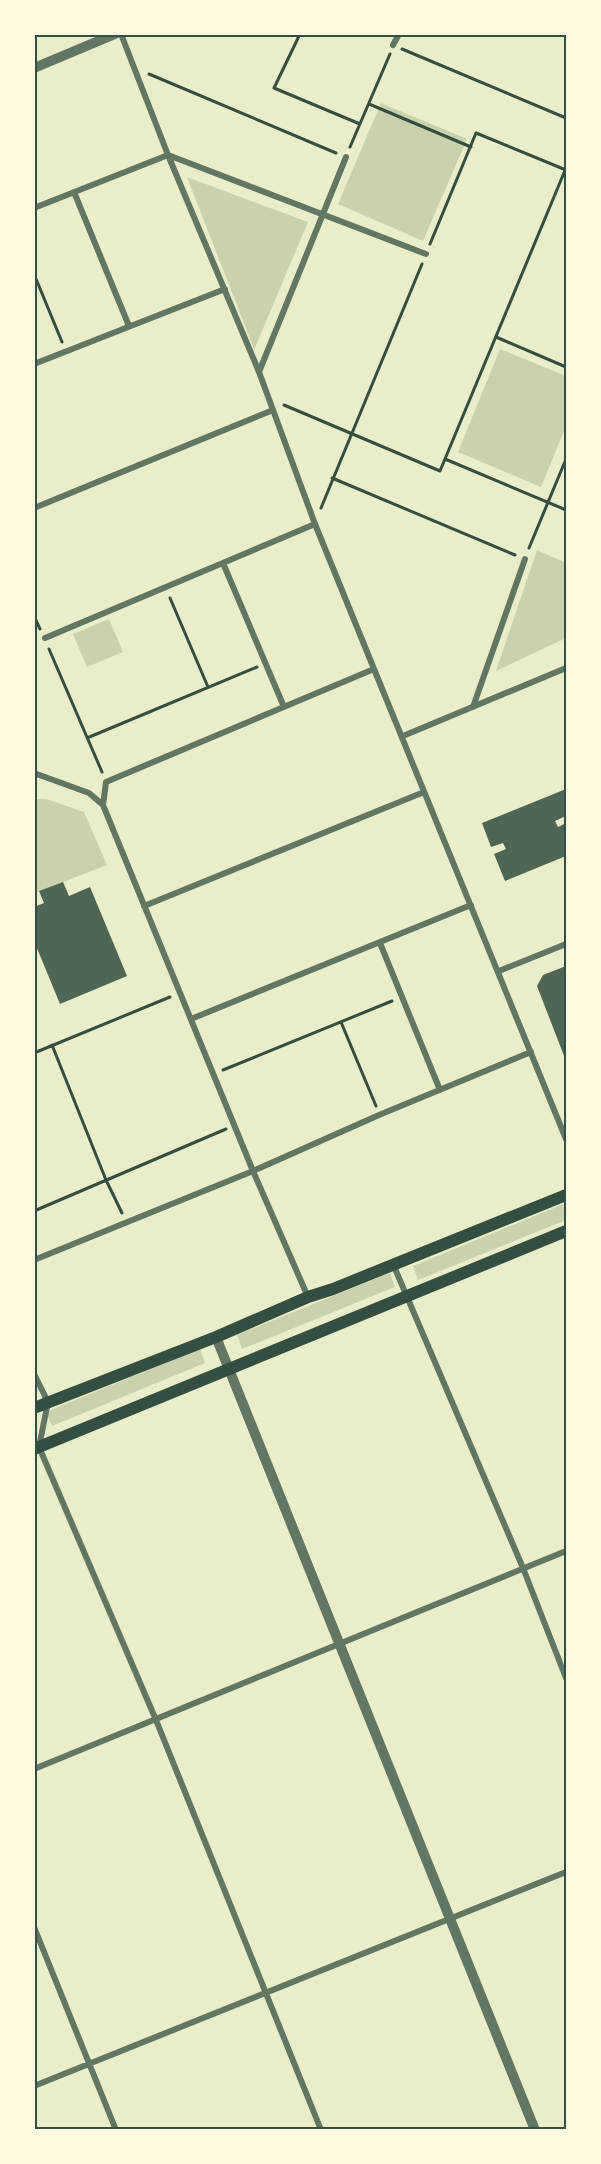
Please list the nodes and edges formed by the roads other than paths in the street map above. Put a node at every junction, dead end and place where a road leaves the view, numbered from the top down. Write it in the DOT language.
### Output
graph roads {
  1 [pos="115,34"];
  2 [pos="122,34"];
  3 [pos="399,34"];
  4 [pos="393,45"];
  5 [pos="34,68"];
  6 [pos="168,155"];
  7 [pos="346,157"];
  8 [pos="74,192"];
  9 [pos="34,208"];
  10 [pos="323,214"];
  11 [pos="426,254"];
  12 [pos="225,289"];
  13 [pos="129,326"];
  14 [pos="34,364"];
  15 [pos="259,372"];
  16 [pos="273,410"];
  17 [pos="34,508"];
  18 [pos="315,524"];
  19 [pos="525,559"];
  20 [pos="223,563"];
  21 [pos="45,638"];
  22 [pos="567,668"];
  23 [pos="374,669"];
  24 [pos="284,707"];
  25 [pos="473,707"];
  26 [pos="403,736"];
  27 [pos="34,772"];
  28 [pos="424,792"];
  29 [pos="103,806"];
  30 [pos="471,905"];
  31 [pos="144,906"];
  32 [pos="380,943"];
  33 [pos="567,944"];
  34 [pos="498,971"];
  35 [pos="191,1019"];
  36 [pos="531,1052"];
  37 [pos="440,1090"];
  38 [pos="567,1139"];
  39 [pos="253,1171"];
  40 [pos="567,1195"];
  41 [pos="567,1231"];
  42 [pos="34,1260"];
  43 [pos="393,1264"];
  44 [pos="406,1296"];
  45 [pos="308,1297"];
  46 [pos="216,1336"];
  47 [pos="228,1369"];
  48 [pos="34,1374"];
  49 [pos="48,1402"];
  50 [pos="34,1408"];
  51 [pos="37,1448"];
  52 [pos="567,1551"];
  53 [pos="523,1568"];
  54 [pos="340,1645"];
  55 [pos="567,1678"];
  56 [pos="156,1720"];
  57 [pos="34,1769"];
  58 [pos="567,1872"];
  59 [pos="450,1918"];
  60 [pos="34,1927"];
  61 [pos="267,1992"];
  62 [pos="91,2064"];
  63 [pos="34,2086"];
  64 [pos="116,2130"];
  65 [pos="321,2130"];
  66 [pos="535,2130"];
  1 -- 5 [label="street"];
  2 -- 6 [label="street"];
  3 -- 4 [label="street"];
  6 -- 8 [label="street"];
  6 -- 10 [label="street"];
  6 -- 12 [label="street"];
  7 -- 10 [label="street"];
  8 -- 9 [label="street"];
  8 -- 13 [label="street"];
  10 -- 11 [label="street"];
  10 -- 15 [label="street"];
  12 -- 13 [label="street"];
  12 -- 15 [label="street"];
  13 -- 14 [label="street"];
  15 -- 16 [label="street"];
  16 -- 17 [label="street"];
  16 -- 18 [label="street"];
  18 -- 20 [label="street"];
  18 -- 23 [label="street"];
  19 -- 25 [label="street"];
  20 -- 21 [label="street"];
  20 -- 24 [label="street"];
  22 -- 25 [label="street"];
  23 -- 24 [label="street"];
  23 -- 26 [label="street"];
  24 -- 29 [label="street"];
  25 -- 26 [label="street"];
  26 -- 28 [label="street"];
  27 -- 29 [label="street"];
  28 -- 30 [label="street"];
  28 -- 31 [label="street"];
  29 -- 31 [label="street"];
  30 -- 32 [label="street"];
  30 -- 34 [label="street"];
  31 -- 35 [label="street"];
  32 -- 35 [label="street"];
  32 -- 37 [label="street"];
  33 -- 34 [label="street"];
  34 -- 36 [label="street"];
  35 -- 39 [label="street"];
  36 -- 37 [label="street"];
  36 -- 38 [label="street"];
  37 -- 39 [label="street"];
  39 -- 42 [label="street"];
  39 -- 45 [label="street"];
  40 -- 43 [label="main road"];
  41 -- 44 [label="main road"];
  43 -- 44 [label="street"];
  43 -- 45 [label="main road"];
  44 -- 47 [label="main road"];
  44 -- 53 [label="street"];
  45 -- 46 [label="main road"];
  46 -- 47 [label="street"];
  46 -- 49 [label="main road"];
  47 -- 51 [label="main road"];
  47 -- 54 [label="street"];
  48 -- 49 [label="street"];
  49 -- 50 [label="main road"];
  49 -- 51 [label="street"];
  51 -- 56 [label="street"];
  52 -- 53 [label="street"];
  53 -- 54 [label="street"];
  53 -- 55 [label="street"];
  54 -- 56 [label="street"];
  54 -- 59 [label="street"];
  56 -- 57 [label="street"];
  56 -- 61 [label="street"];
  58 -- 59 [label="street"];
  59 -- 61 [label="street"];
  59 -- 66 [label="street"];
  60 -- 62 [label="street"];
  61 -- 62 [label="street"];
  61 -- 65 [label="street"];
  62 -- 63 [label="street"];
  62 -- 64 [label="street"];
}
